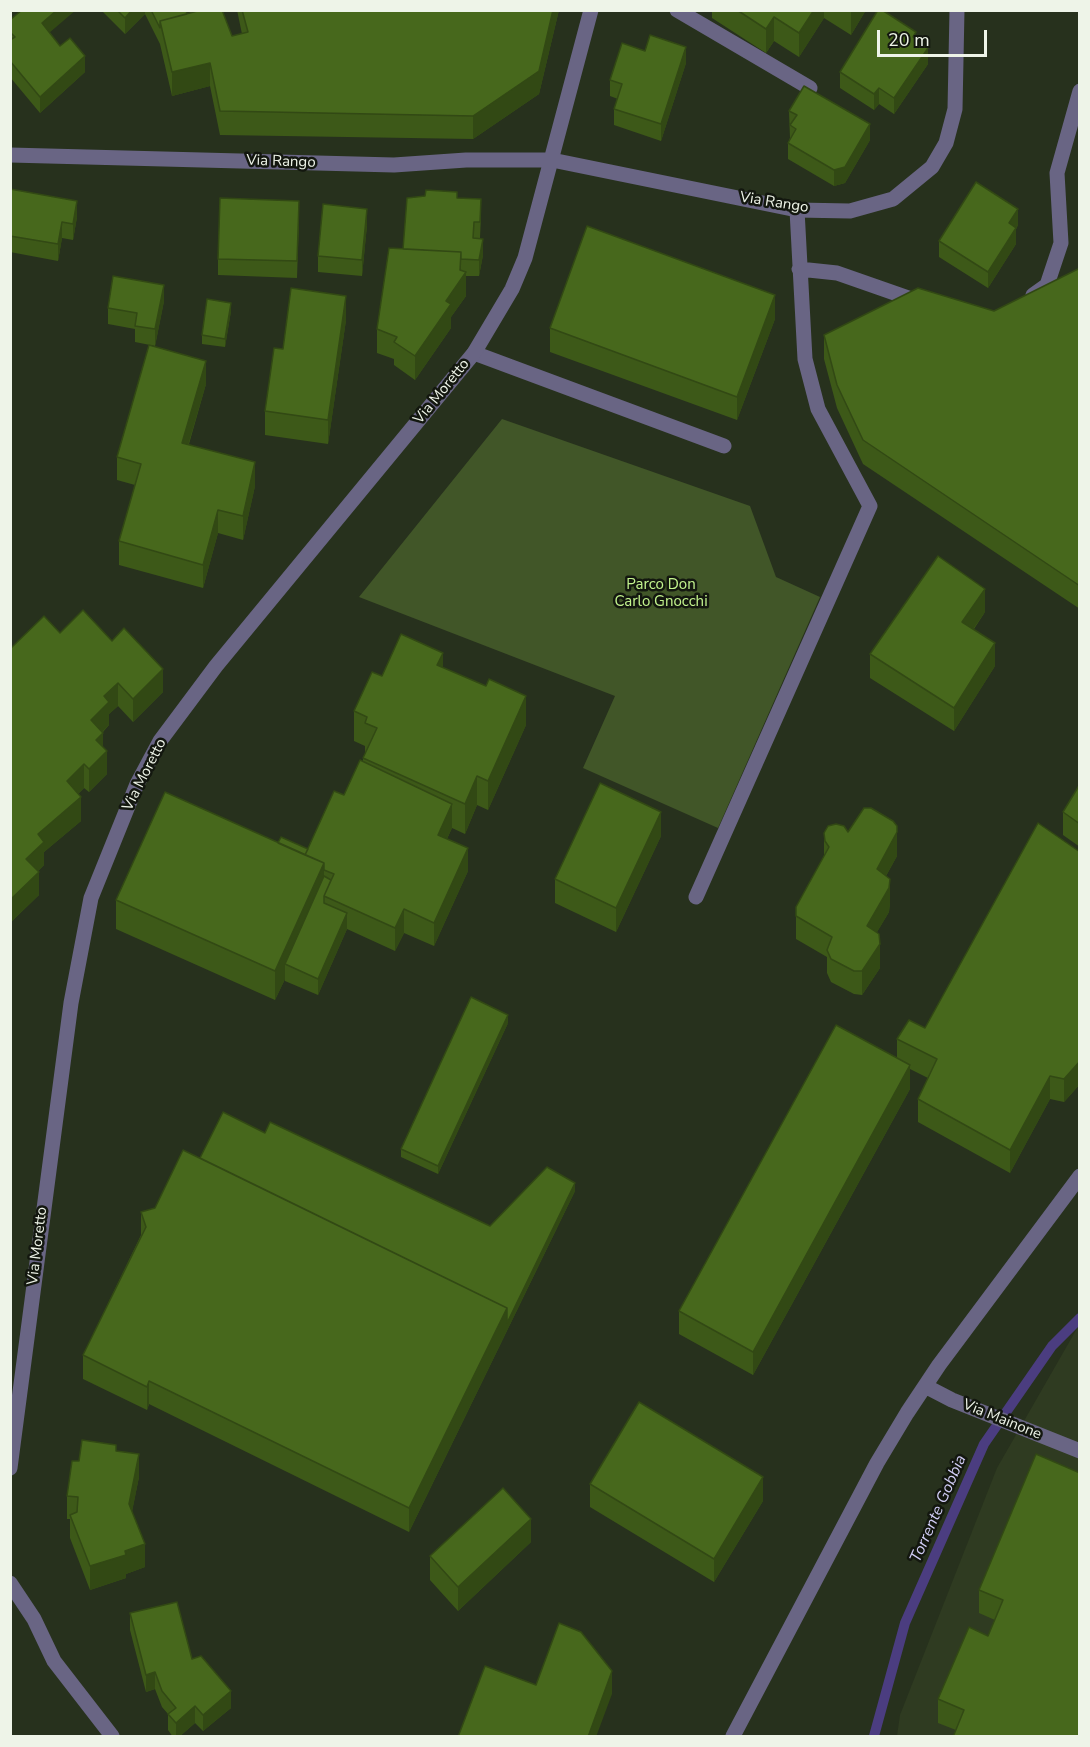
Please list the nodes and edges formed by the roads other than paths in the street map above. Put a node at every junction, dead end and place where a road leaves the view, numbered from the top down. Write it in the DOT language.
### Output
graph roads {
  1 [pos="591,10"];
  2 [pos="677,10"];
  3 [pos="957,10"];
  4 [pos="810,88"];
  5 [pos="1080,91"];
  6 [pos="10,155"];
  7 [pos="552,160"];
  8 [pos="797,210"];
  9 [pos="799,269"];
  10 [pos="1022,302"];
  11 [pos="931,306"];
  12 [pos="474,353"];
  13 [pos="724,446"];
  14 [pos="696,897"];
  15 [pos="1080,1176"];
  16 [pos="925,1386"];
  17 [pos="1080,1451"];
  18 [pos="10,1468"];
  19 [pos="10,1583"];
  20 [pos="112,1737"];
  21 [pos="733,1737"];
  1 -- 7 [label="street"];
  2 -- 4 [label="street"];
  3 -- 8 [label="street, Via Rango"];
  5 -- 10 [label="street"];
  6 -- 7 [label="street, Via Rango"];
  7 -- 8 [label="street, Via Rango"];
  7 -- 12 [label="street, Via Moretto"];
  8 -- 9 [label="street"];
  9 -- 11 [label="street"];
  9 -- 14 [label="street"];
  12 -- 13 [label="street"];
  12 -- 18 [label="street, Via Moretto"];
  15 -- 16 [label="street"];
  16 -- 17 [label="street, Via Mainone"];
  16 -- 21 [label="street"];
  19 -- 20 [label="street"];
}
